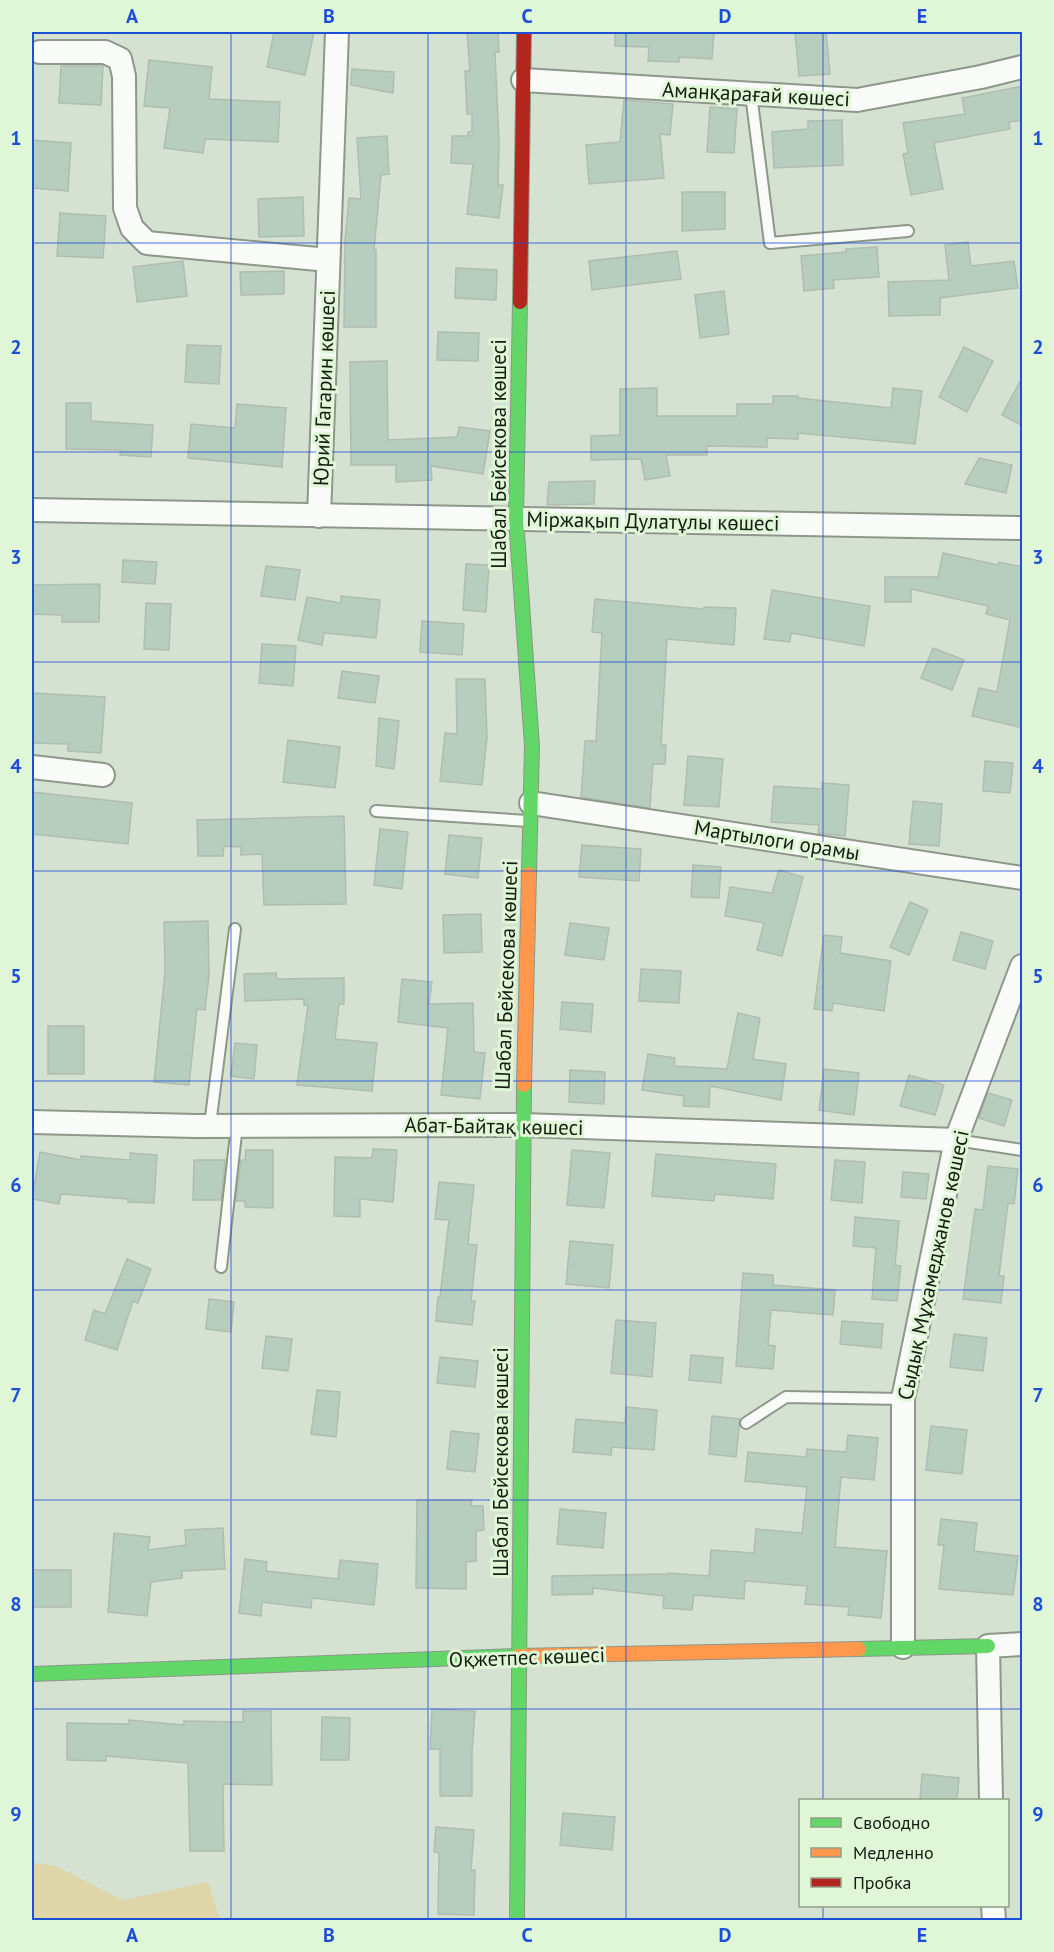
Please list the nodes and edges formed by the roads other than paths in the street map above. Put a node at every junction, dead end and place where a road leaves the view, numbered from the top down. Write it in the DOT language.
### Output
graph roads {
  1 [pos="337,32"];
  2 [pos="524,32"];
  3 [pos="40,52"];
  4 [pos="1023,67"];
  5 [pos="523,80"];
  6 [pos="751,94"];
  7 [pos="908,231"];
  8 [pos="328,260"];
  9 [pos="32,510"];
  10 [pos="319,516"];
  11 [pos="516,518"];
  12 [pos="1023,528"];
  13 [pos="32,767"];
  14 [pos="103,775"];
  15 [pos="376,811"];
  16 [pos="531,812"];
  17 [pos="1023,878"];
  18 [pos="235,929"];
  19 [pos="1023,966"];
  20 [pos="32,1122"];
  21 [pos="210,1125"];
  22 [pos="237,1125"];
  23 [pos="523,1125"];
  24 [pos="956,1140"];
  25 [pos="1023,1150"];
  26 [pos="221,1266"];
  27 [pos="903,1399"];
  28 [pos="746,1423"];
  29 [pos="1023,1644"];
  30 [pos="988,1646"];
  31 [pos="903,1647"];
  32 [pos="520,1656"];
  33 [pos="32,1674"];
  34 [pos="991,1799"];
  35 [pos="517,1920"];
  1 -- 8 [label="street, Юрий Гагарин көшесі"];
  2 -- 5 [label="main road, Шабал Бейсекова көшесі"];
  3 -- 8 [label="street, Юрий Гагарин көшесі"];
  4 -- 6 [label="street, Аманқарағай көшесі"];
  5 -- 6 [label="street, Аманқарағай көшесі"];
  5 -- 11 [label="main road, Шабал Бейсекова көшесі"];
  6 -- 7 [label="lane"];
  8 -- 10 [label="street, Юрий Гагарин көшесі"];
  9 -- 10 [label="street, Міржақып Дулатұлы көшесі"];
  10 -- 11 [label="street, Міржақып Дулатұлы көшесі"];
  11 -- 12 [label="street, Міржақып Дулатұлы көшесі"];
  11 -- 16 [label="main road, Шабал Бейсекова көшесі"];
  13 -- 14 [label="street"];
  15 -- 16 [label="lane"];
  16 -- 17 [label="street, Мартылоги орамы"];
  16 -- 23 [label="main road, Шабал Бейсекова көшесі"];
  18 -- 21 [label="lane"];
  19 -- 24 [label="street, Сыдық Мұхамеджанов көшесі"];
  20 -- 21 [label="street, Абат-Байтақ көшесі"];
  21 -- 22 [label="street, Абат-Байтақ көшесі"];
  22 -- 23 [label="street, Абат-Байтақ көшесі"];
  22 -- 26 [label="lane"];
  23 -- 24 [label="street, Абат-Байтақ көшесі"];
  23 -- 32 [label="main road, Шабал Бейсекова көшесі"];
  24 -- 25 [label="lane"];
  24 -- 27 [label="street, Сыдық Мұхамеджанов көшесі"];
  27 -- 28 [label="lane"];
  27 -- 31 [label="street, Сыдық Мұхамеджанов көшесі"];
  29 -- 30 [label="street, Оқжетпес көшесі"];
  30 -- 31 [label="main road, Оқжетпес көшесі"];
  30 -- 34 [label="street"];
  31 -- 32 [label="main road, Оқжетпес көшесі"];
  32 -- 33 [label="main road, Оқжетпес көшесі"];
  32 -- 35 [label="main road, Шабал Бейсекова көшесі"];
}
